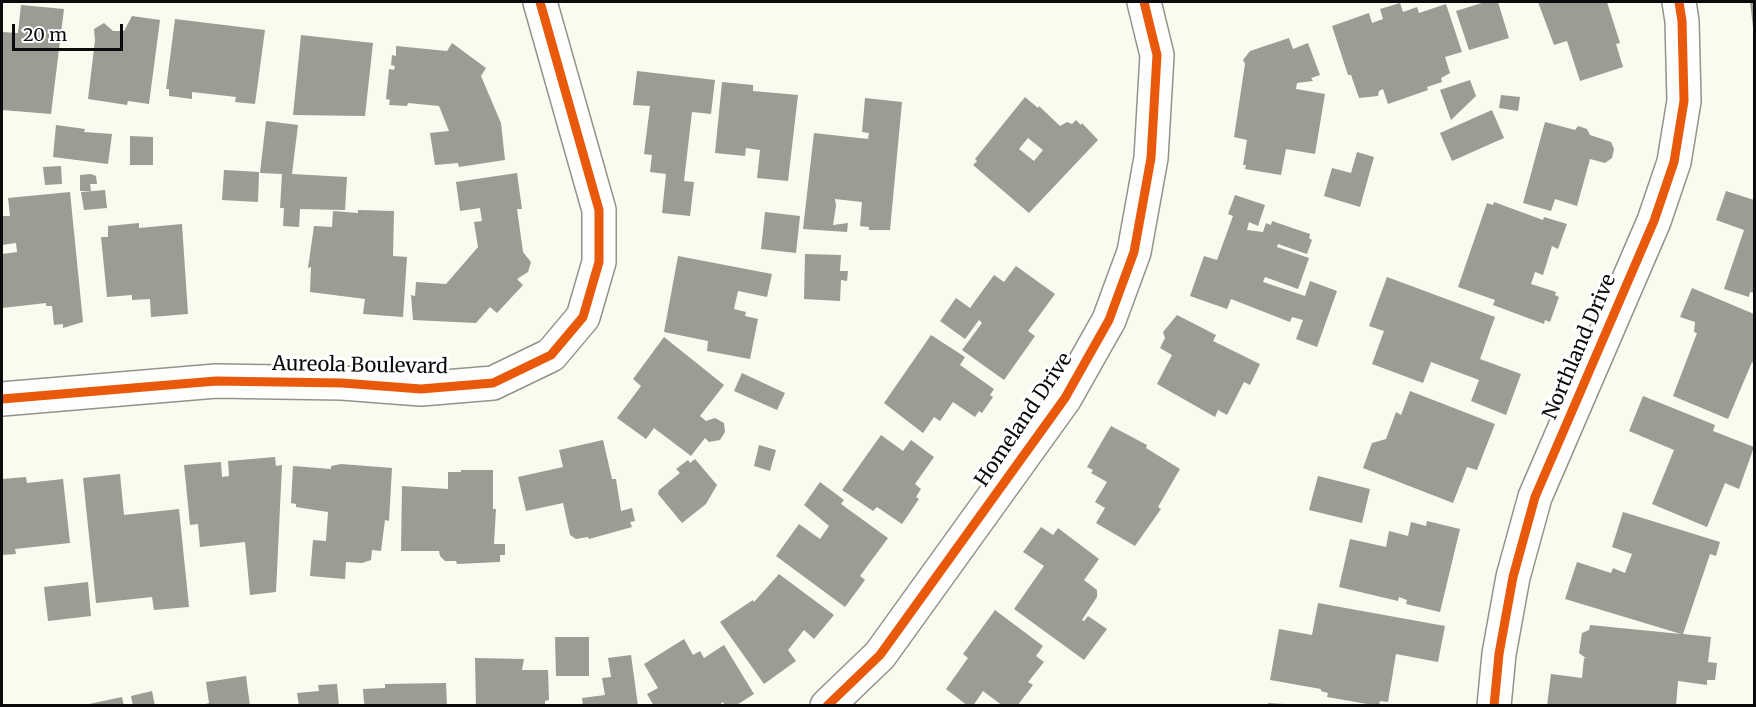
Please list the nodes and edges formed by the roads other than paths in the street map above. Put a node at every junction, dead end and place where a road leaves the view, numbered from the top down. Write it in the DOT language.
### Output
graph roads {
  1 [pos="540,2"];
  2 [pos="1144,2"];
  3 [pos="1678,2"];
  4 [pos="2,399"];
  5 [pos="827,705"];
  6 [pos="1494,705"];
  1 -- 4 [label="street, Aureola Boulevard"];
  2 -- 5 [label="street, Homeland Drive"];
  3 -- 6 [label="street, Northland Drive"];
}
